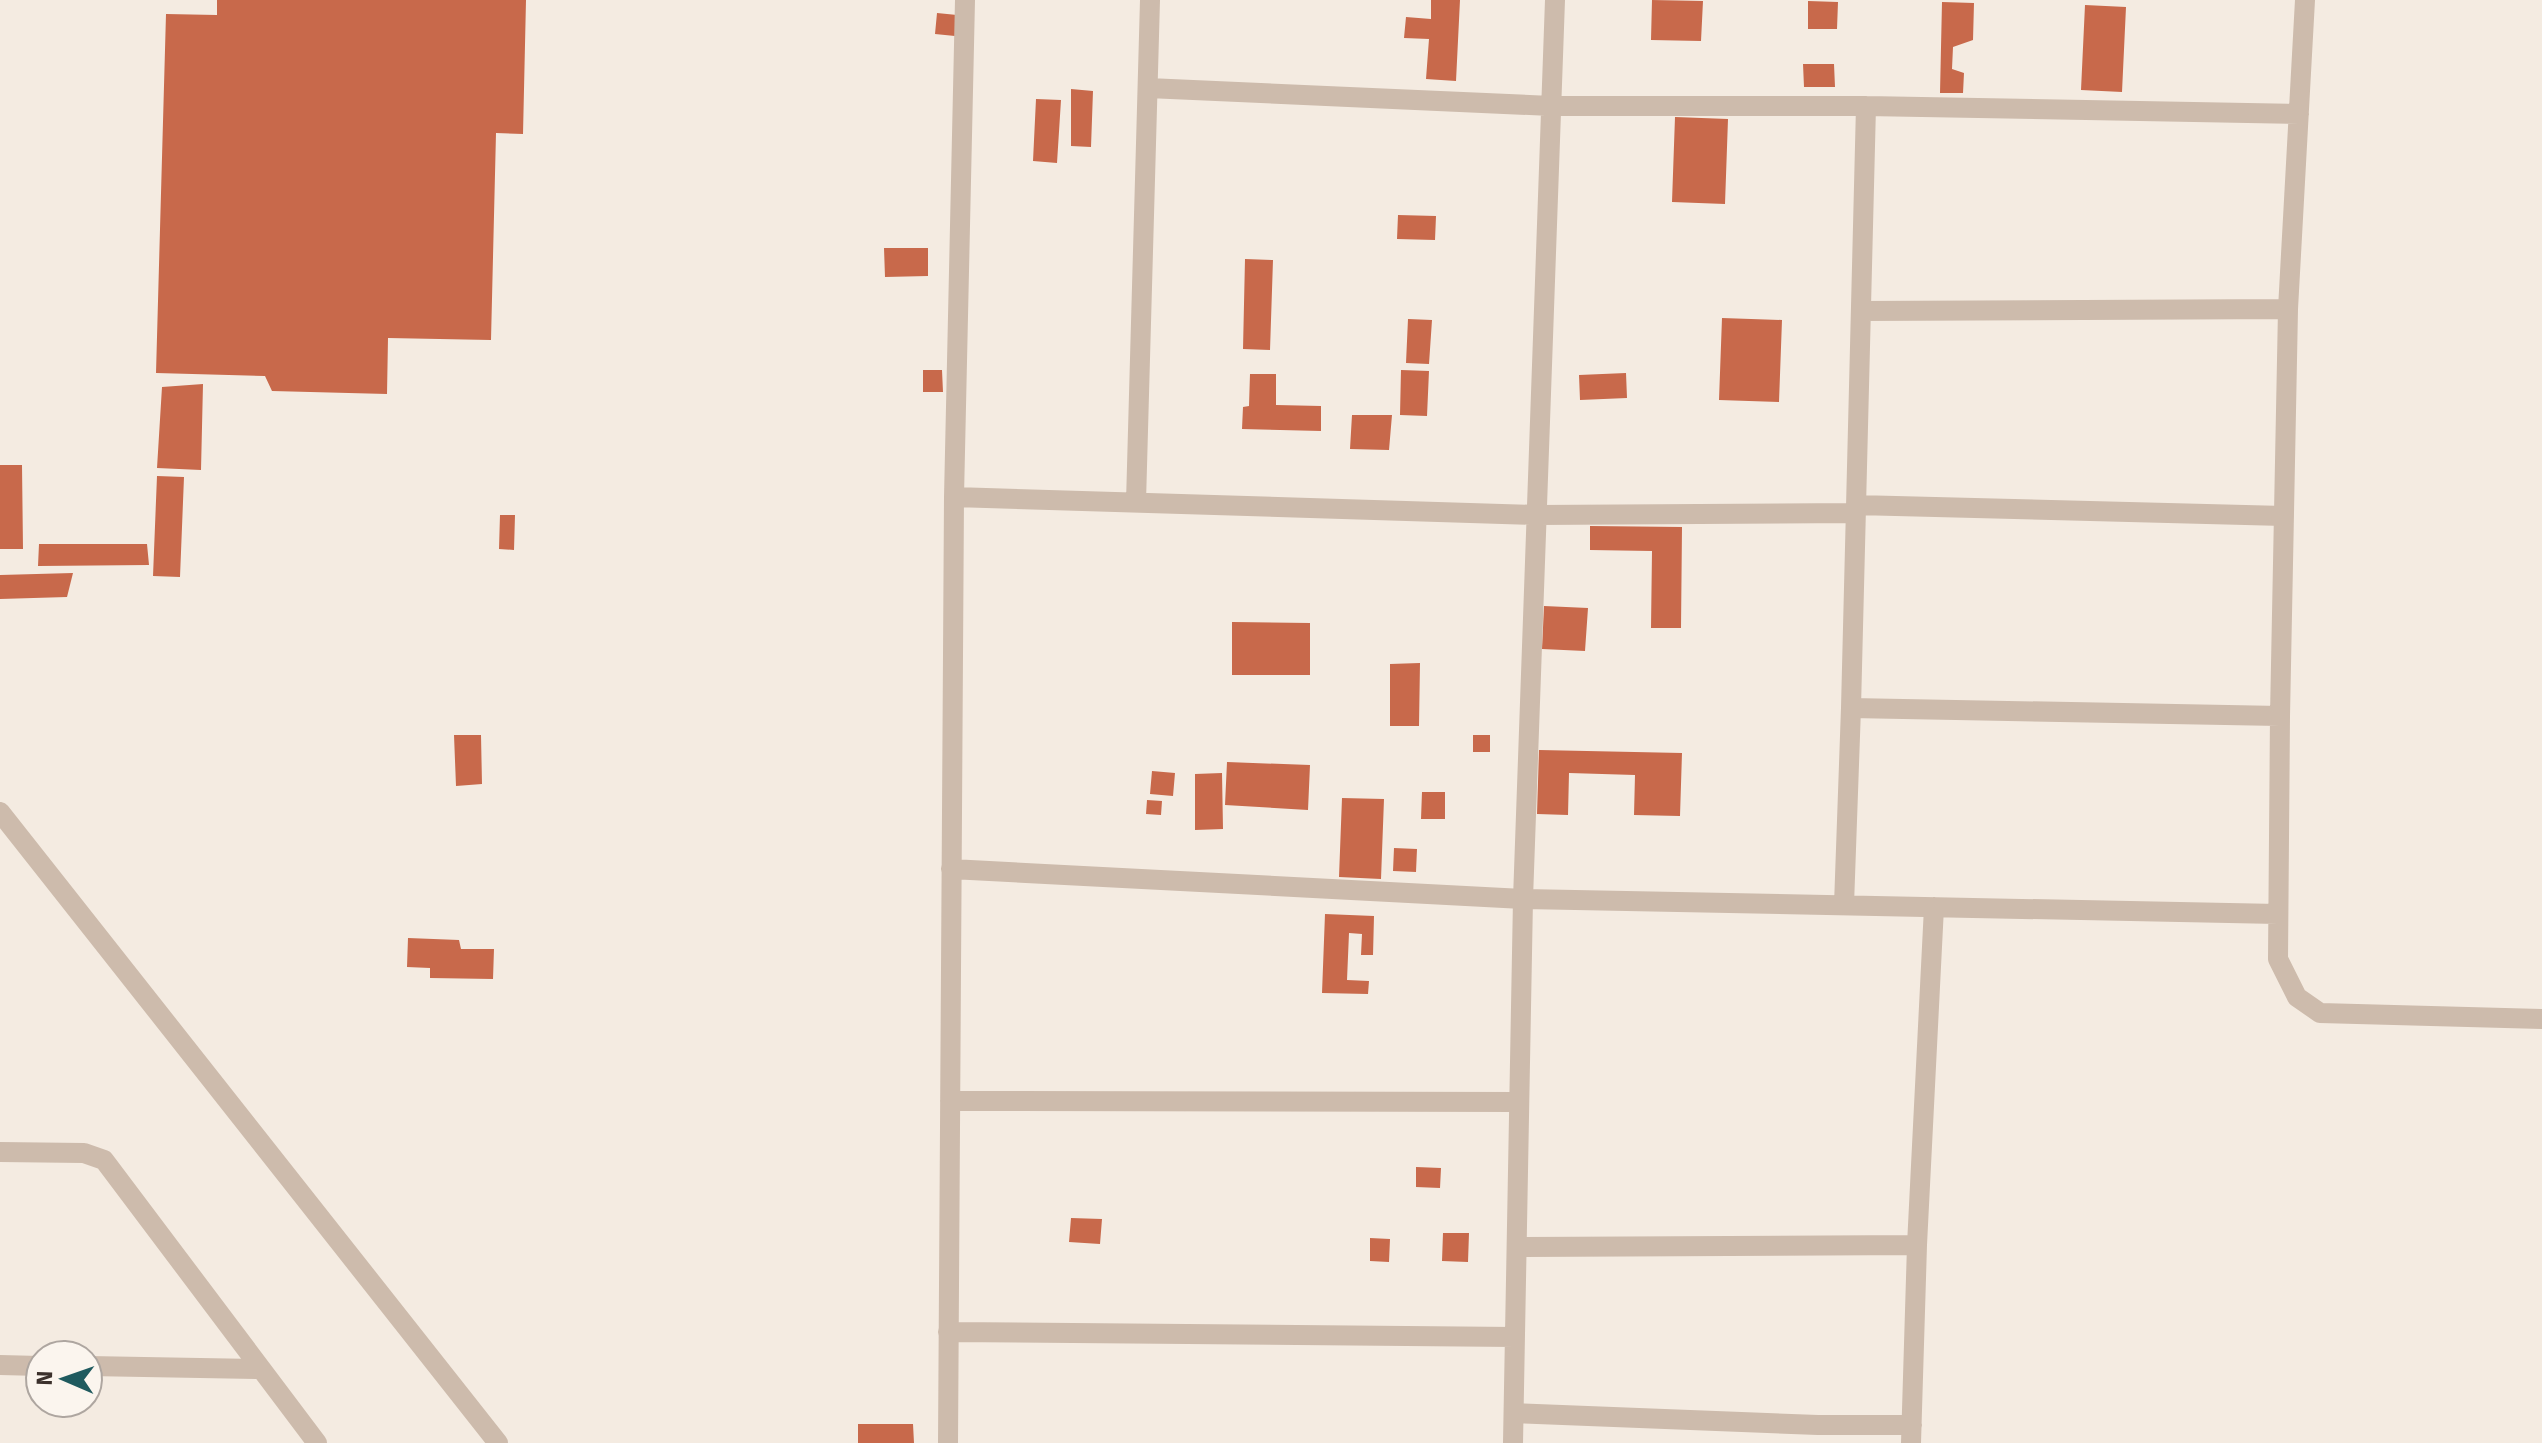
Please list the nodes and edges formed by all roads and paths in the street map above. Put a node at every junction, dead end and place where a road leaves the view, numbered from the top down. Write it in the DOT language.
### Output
graph roads {
  1 [pos="965,0"];
  2 [pos="1150,0"];
  3 [pos="1555,0"];
  4 [pos="2305,0"];
  5 [pos="1148,88"];
  6 [pos="1551,106"];
  7 [pos="1866,106"];
  8 [pos="2299,114"];
  9 [pos="2288,309"];
  10 [pos="1861,311"];
  11 [pos="954,497"];
  12 [pos="1136,502"];
  13 [pos="1856,509"];
  14 [pos="1537,515"];
  15 [pos="2284,516"];
  16 [pos="1851,708"];
  17 [pos="2280,716"];
  18 [pos="0,812"];
  19 [pos="951,869"];
  20 [pos="1523,899"];
  21 [pos="1844,905"];
  22 [pos="1934,907"];
  23 [pos="2278,914"];
  24 [pos="2542,1019"];
  25 [pos="950,1101"];
  26 [pos="1519,1102"];
  27 [pos="0,1152"];
  28 [pos="1917,1245"];
  29 [pos="1517,1247"];
  30 [pos="948,1332"];
  31 [pos="1515,1337"];
  32 [pos="0,1365"];
  33 [pos="24,1366"];
  34 [pos="104,1366"];
  35 [pos="261,1369"];
  36 [pos="1514,1413"];
  37 [pos="1818,1434"];
  38 [pos="1912,1434"];
  39 [pos="317,1443"];
  40 [pos="498,1443"];
  41 [pos="948,1443"];
  42 [pos="1513,1443"];
  1 -- 11 [label="street"];
  2 -- 5 [label="street"];
  3 -- 6 [label="street"];
  4 -- 8 [label="street"];
  5 -- 6 [label="street"];
  5 -- 12 [label="street"];
  6 -- 7 [label="street"];
  6 -- 14 [label="street"];
  7 -- 8 [label="street"];
  7 -- 10 [label="street"];
  8 -- 9 [label="street"];
  9 -- 10 [label="street"];
  9 -- 15 [label="street"];
  10 -- 13 [label="street"];
  11 -- 12 [label="street"];
  11 -- 19 [label="street"];
  12 -- 14 [label="street"];
  13 -- 14 [label="street"];
  13 -- 15 [label="street"];
  13 -- 16 [label="street"];
  14 -- 20 [label="street"];
  15 -- 17 [label="street"];
  16 -- 17 [label="street"];
  16 -- 21 [label="street"];
  17 -- 23 [label="street"];
  18 -- 40 [label="street"];
  19 -- 20 [label="street"];
  19 -- 25 [label="street"];
  20 -- 21 [label="street"];
  20 -- 26 [label="street"];
  21 -- 22 [label="street"];
  22 -- 23 [label="street"];
  22 -- 28 [label="street"];
  23 -- 24 [label="street"];
  25 -- 26 [label="street"];
  25 -- 30 [label="street"];
  26 -- 29 [label="street"];
  27 -- 35 [label="street"];
  28 -- 29 [label="street"];
  28 -- 38 [label="street"];
  29 -- 31 [label="street"];
  30 -- 31 [label="street"];
  30 -- 41 [label="street"];
  31 -- 36 [label="street"];
  32 -- 33 [label="street"];
  34 -- 35 [label="street"];
  35 -- 39 [label="street"];
  36 -- 37 [label="street"];
  36 -- 42 [label="street"];
  37 -- 38 [label="street"];
}
